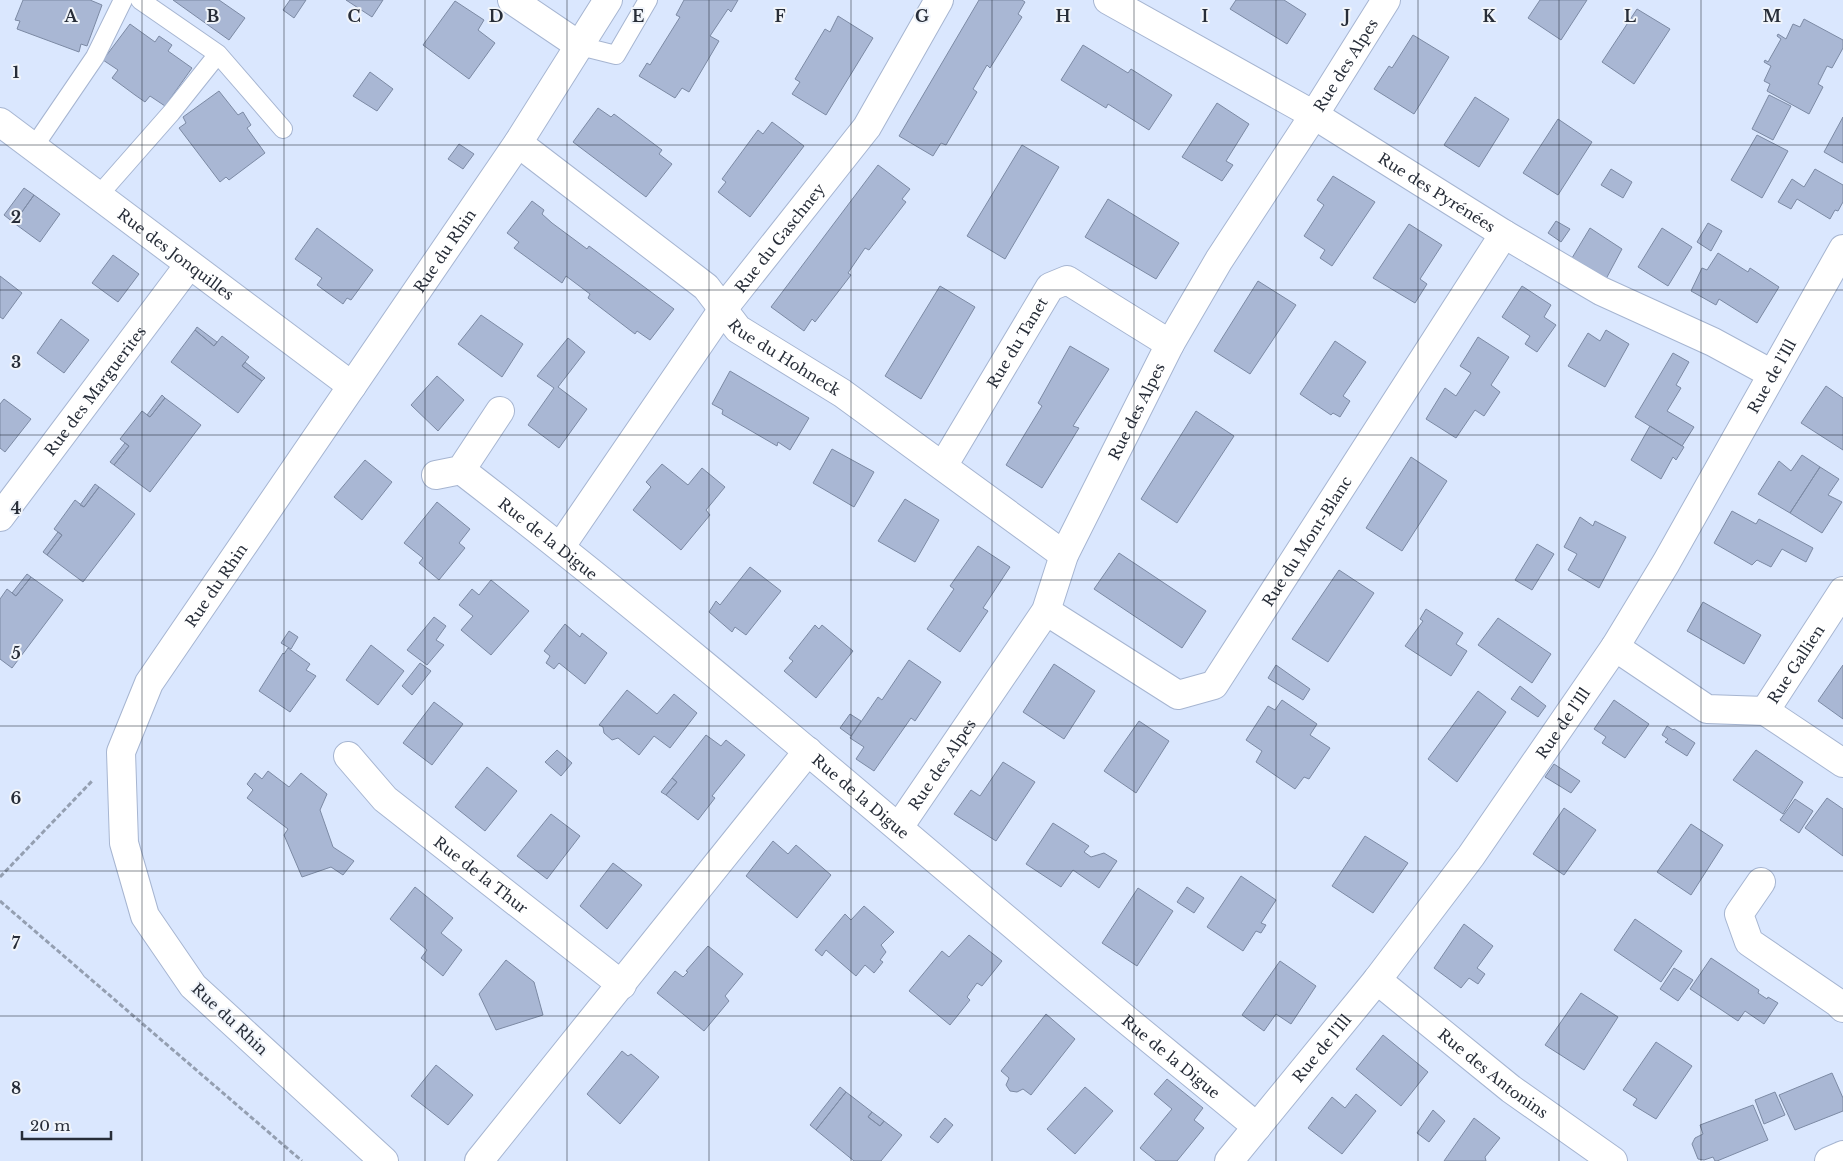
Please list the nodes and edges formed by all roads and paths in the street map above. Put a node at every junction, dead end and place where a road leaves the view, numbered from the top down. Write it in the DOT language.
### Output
graph roads {
  1 [pos="123,0"];
  2 [pos="140,0"];
  3 [pos="512,0"];
  4 [pos="608,0"];
  5 [pos="648,0"];
  6 [pos="939,0"];
  7 [pos="1108,0"];
  8 [pos="1386,0"];
  9 [pos="580,46"];
  10 [pos="218,54"];
  11 [pos="1314,115"];
  12 [pos="283,129"];
  13 [pos="4,134"];
  14 [pos="518,143"];
  15 [pos="33,148"];
  16 [pos="98,196"];
  17 [pos="1504,234"];
  18 [pos="1843,249"];
  19 [pos="189,265"];
  20 [pos="723,310"];
  21 [pos="1170,344"];
  22 [pos="1772,374"];
  23 [pos="352,386"];
  24 [pos="500,411"];
  25 [pos="943,466"];
  26 [pos="0,517"];
  27 [pos="561,546"];
  28 [pos="1064,556"];
  29 [pos="1843,591"];
  30 [pos="1046,611"];
  31 [pos="1615,647"];
  32 [pos="1765,711"];
  33 [pos="808,751"];
  34 [pos="121,752"];
  35 [pos="348,756"];
  36 [pos="1843,763"];
  37 [pos="899,827"];
  38 [pos="0,877"];
  39 [pos="1761,882"];
  40 [pos="0,901"];
  41 [pos="1377,980"];
  42 [pos="622,985"];
  43 [pos="1843,1008"];
  44 [pos="1257,1127"];
  45 [pos="1843,1155"];
  46 [pos="302,1161"];
  47 [pos="384,1161"];
  48 [pos="479,1161"];
  49 [pos="1229,1161"];
  50 [pos="1613,1161"];
  51 [pos="1829,1161"];
  1 -- 15 [label="lane"];
  2 -- 10 [label="lane"];
  3 -- 9 [label="street"];
  4 -- 9 [label="street, Rue du Rhin"];
  5 -- 9 [label="lane"];
  6 -- 20 [label="street, Rue du Gaschney"];
  7 -- 11 [label="street, Rue des Pyrénées"];
  8 -- 11 [label="street, Rue des Alpes"];
  9 -- 14 [label="street, Rue du Rhin"];
  10 -- 12 [label="lane"];
  10 -- 16 [label="lane"];
  11 -- 17 [label="street, Rue des Pyrénées"];
  11 -- 21 [label="street, Rue des Alpes"];
  13 -- 15 [label="street, Rue des Jonquilles"];
  14 -- 20 [label="street, Rue du Hohneck"];
  14 -- 23 [label="street, Rue du Rhin"];
  15 -- 16 [label="street, Rue des Jonquilles"];
  16 -- 19 [label="street, Rue des Jonquilles"];
  17 -- 22 [label="street, Rue des Pyrénées"];
  17 -- 30 [label="street, Rue du Mont-Blanc"];
  18 -- 22 [label="street, Rue de l'Ill"];
  19 -- 23 [label="street, Rue des Jonquilles"];
  19 -- 26 [label="street, Rue des Marguerites"];
  20 -- 25 [label="street, Rue du Hohneck"];
  20 -- 27 [label="street, Rue du Gaschney"];
  21 -- 25 [label="street, Rue du Tanet"];
  21 -- 28 [label="street, Rue des Alpes"];
  22 -- 31 [label="street, Rue de l'Ill"];
  23 -- 34 [label="street, Rue du Rhin"];
  24 -- 27 [label="street, Rue de la Digue"];
  25 -- 28 [label="street, Rue du Hohneck"];
  27 -- 33 [label="street, Rue de la Digue"];
  28 -- 30 [label="street, Rue des Alpes"];
  29 -- 32 [label="street, Rue Gallien"];
  30 -- 37 [label="street, Rue des Alpes"];
  31 -- 32 [label="street"];
  31 -- 41 [label="street, Rue de l'Ill"];
  32 -- 36 [label="street"];
  33 -- 37 [label="street, Rue de la Digue"];
  33 -- 42 [label="street"];
  34 -- 38 [label="path"];
  34 -- 47 [label="street, Rue du Rhin"];
  35 -- 42 [label="street, Rue de la Thur"];
  37 -- 44 [label="street, Rue de la Digue"];
  39 -- 43 [label="street"];
  40 -- 46 [label="path"];
  41 -- 44 [label="street, Rue de l'Ill"];
  41 -- 50 [label="street, Rue des Antonins"];
  42 -- 48 [label="street"];
  44 -- 49 [label="street, Rue de l'Ill"];
  45 -- 51 [label="street"];
}
